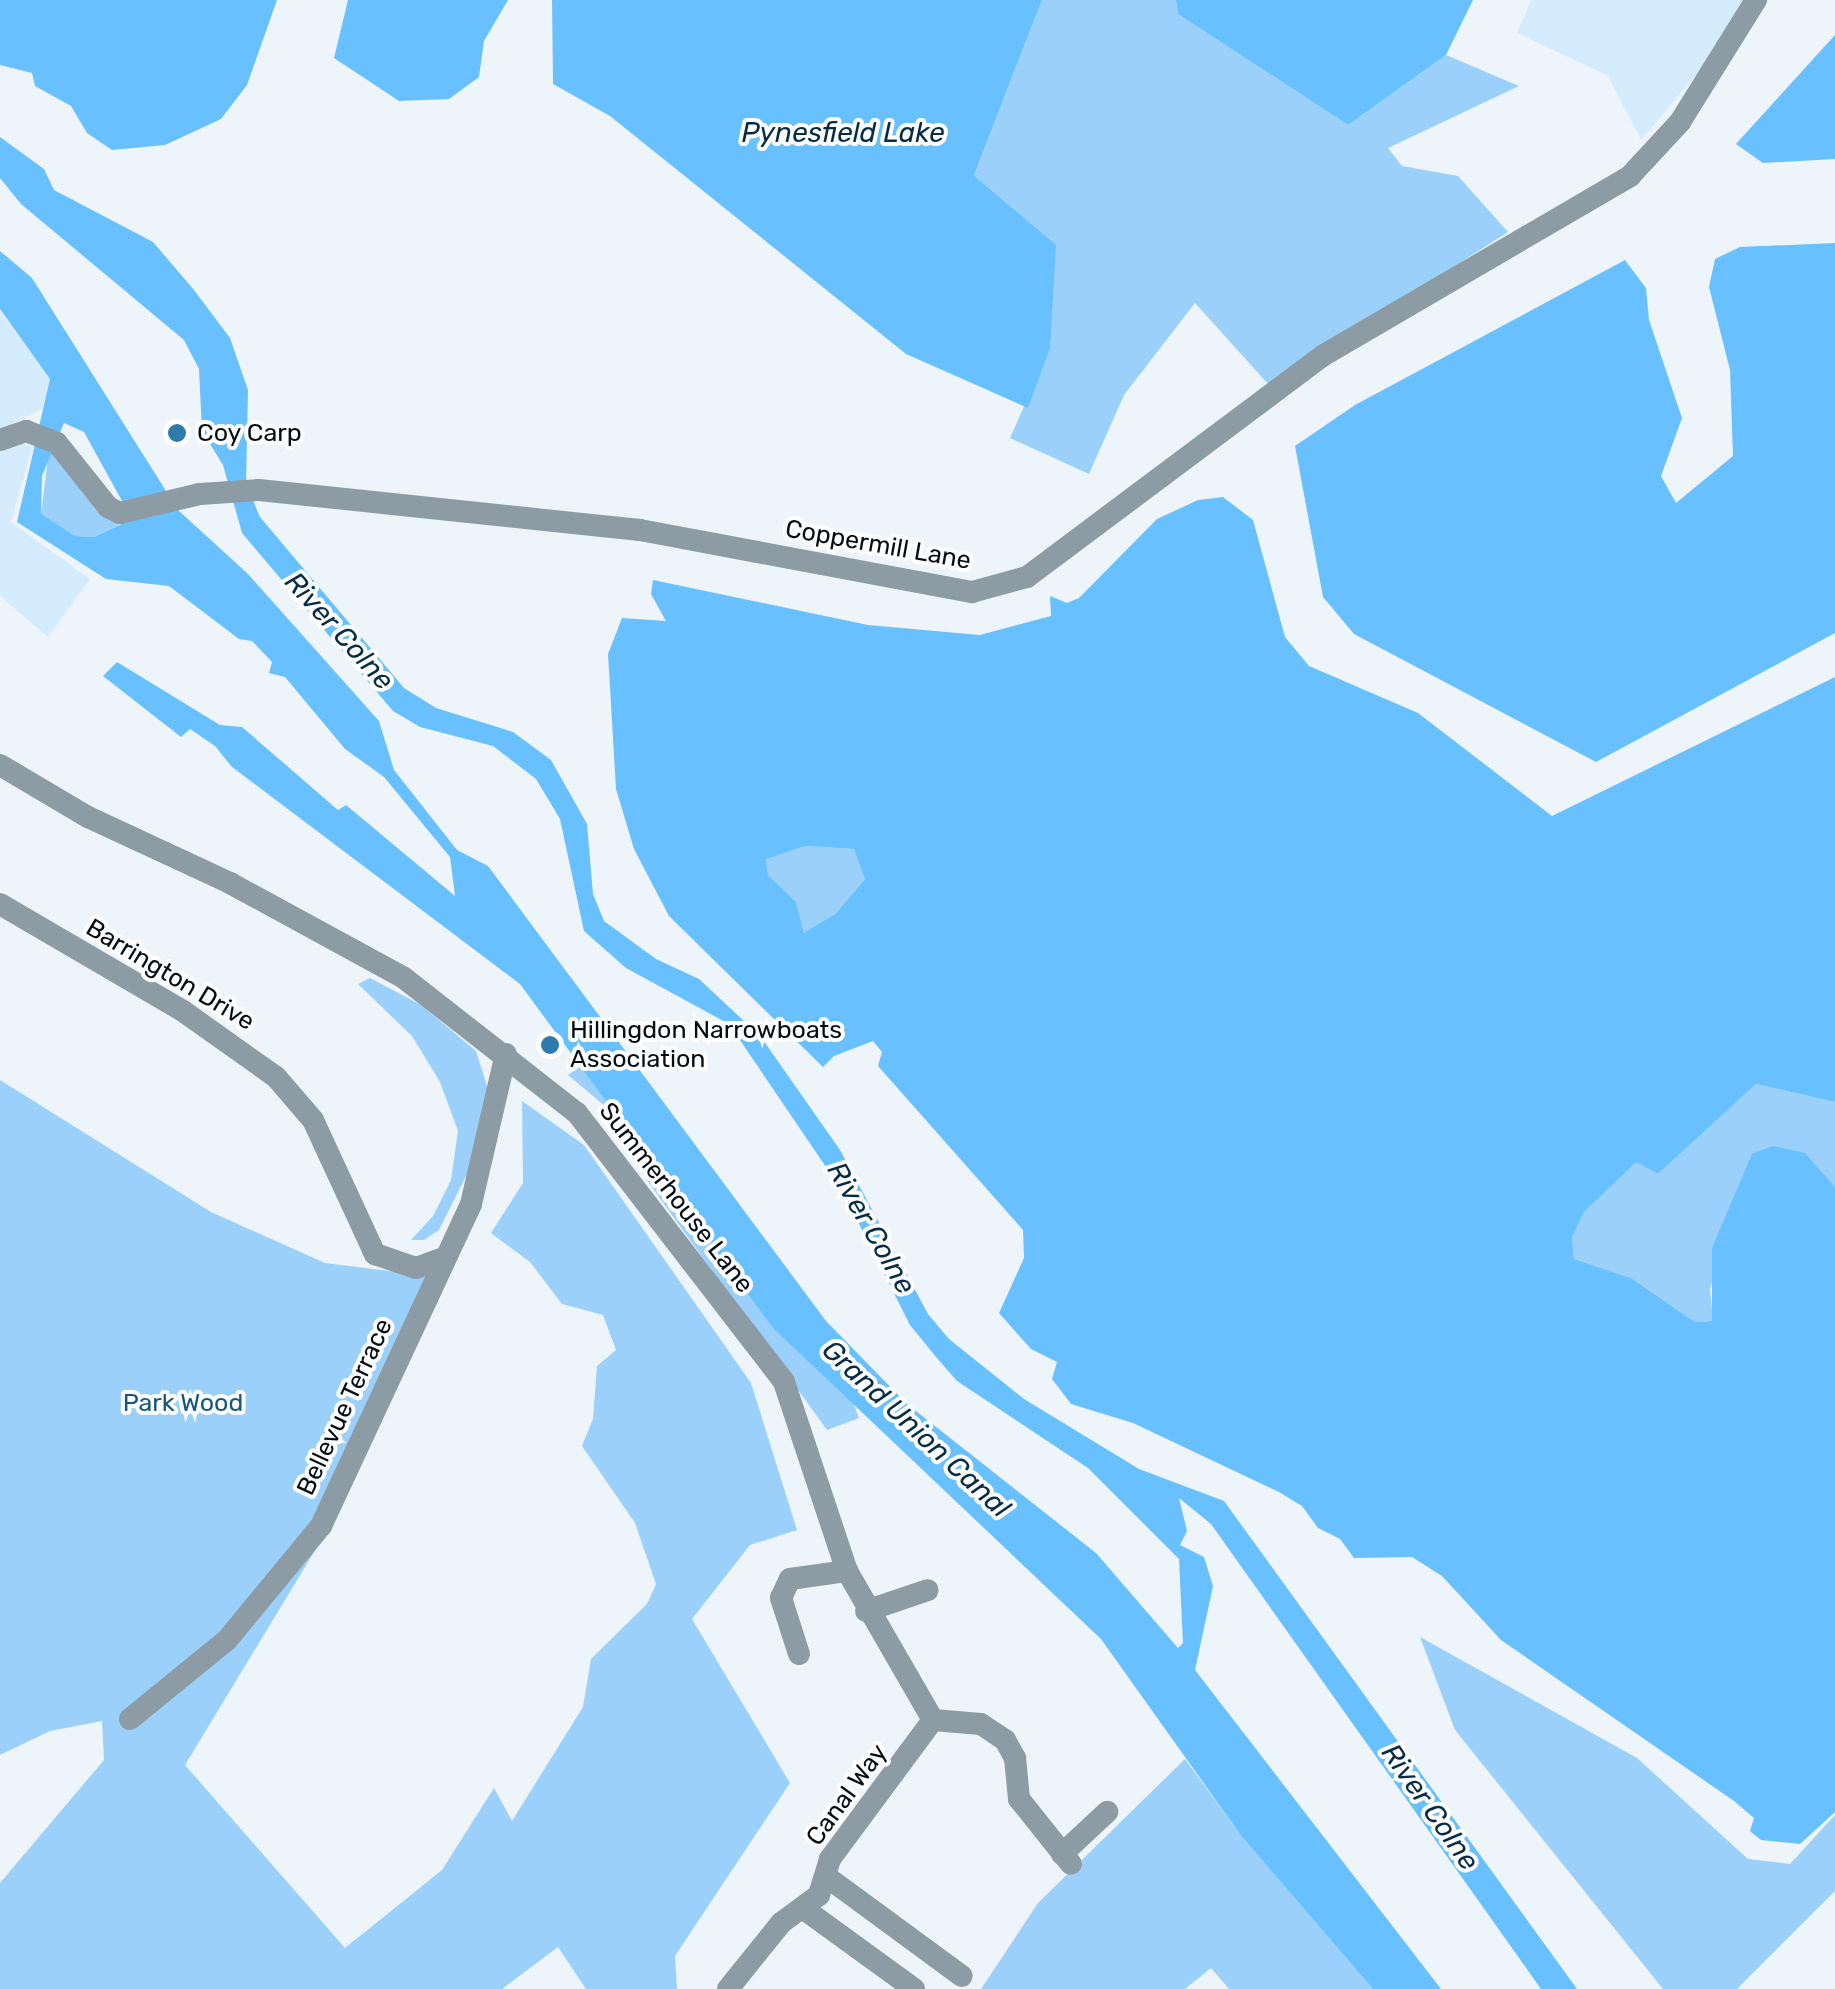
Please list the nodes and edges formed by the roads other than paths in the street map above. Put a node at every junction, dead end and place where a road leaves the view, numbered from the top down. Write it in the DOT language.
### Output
graph roads {
  1 [pos="1756,0"];
  2 [pos="0,440"];
  3 [pos="0,765"];
  4 [pos="0,904"];
  5 [pos="506,1054"];
  6 [pos="442,1258"];
  7 [pos="847,1571"];
  8 [pos="928,1590"];
  9 [pos="866,1611"];
  10 [pos="800,1654"];
  11 [pos="130,1719"];
  12 [pos="934,1720"];
  13 [pos="1107,1812"];
  14 [pos="827,1877"];
  15 [pos="804,1909"];
  16 [pos="962,1976"];
  17 [pos="740,1985"];
  18 [pos="914,1989"];
  1 -- 2 [label="street, Coppermill Lane"];
  3 -- 5 [label="street, Summerhouse Lane"];
  4 -- 6 [label="street, Barrington Drive"];
  5 -- 6 [label="street, Bellevue Terrace"];
  5 -- 7 [label="street, Summerhouse Lane"];
  6 -- 11 [label="street, Bellevue Terrace"];
  7 -- 9 [label="street, Summerhouse Lane"];
  7 -- 10 [label="street"];
  8 -- 9 [label="street"];
  9 -- 12 [label="street, Summerhouse Lane"];
  12 -- 13 [label="street"];
  12 -- 14 [label="street, Canal Way"];
  14 -- 15 [label="street, Canal Way"];
  14 -- 16 [label="street"];
  15 -- 17 [label="street, Canal Way"];
  15 -- 18 [label="street"];
}
